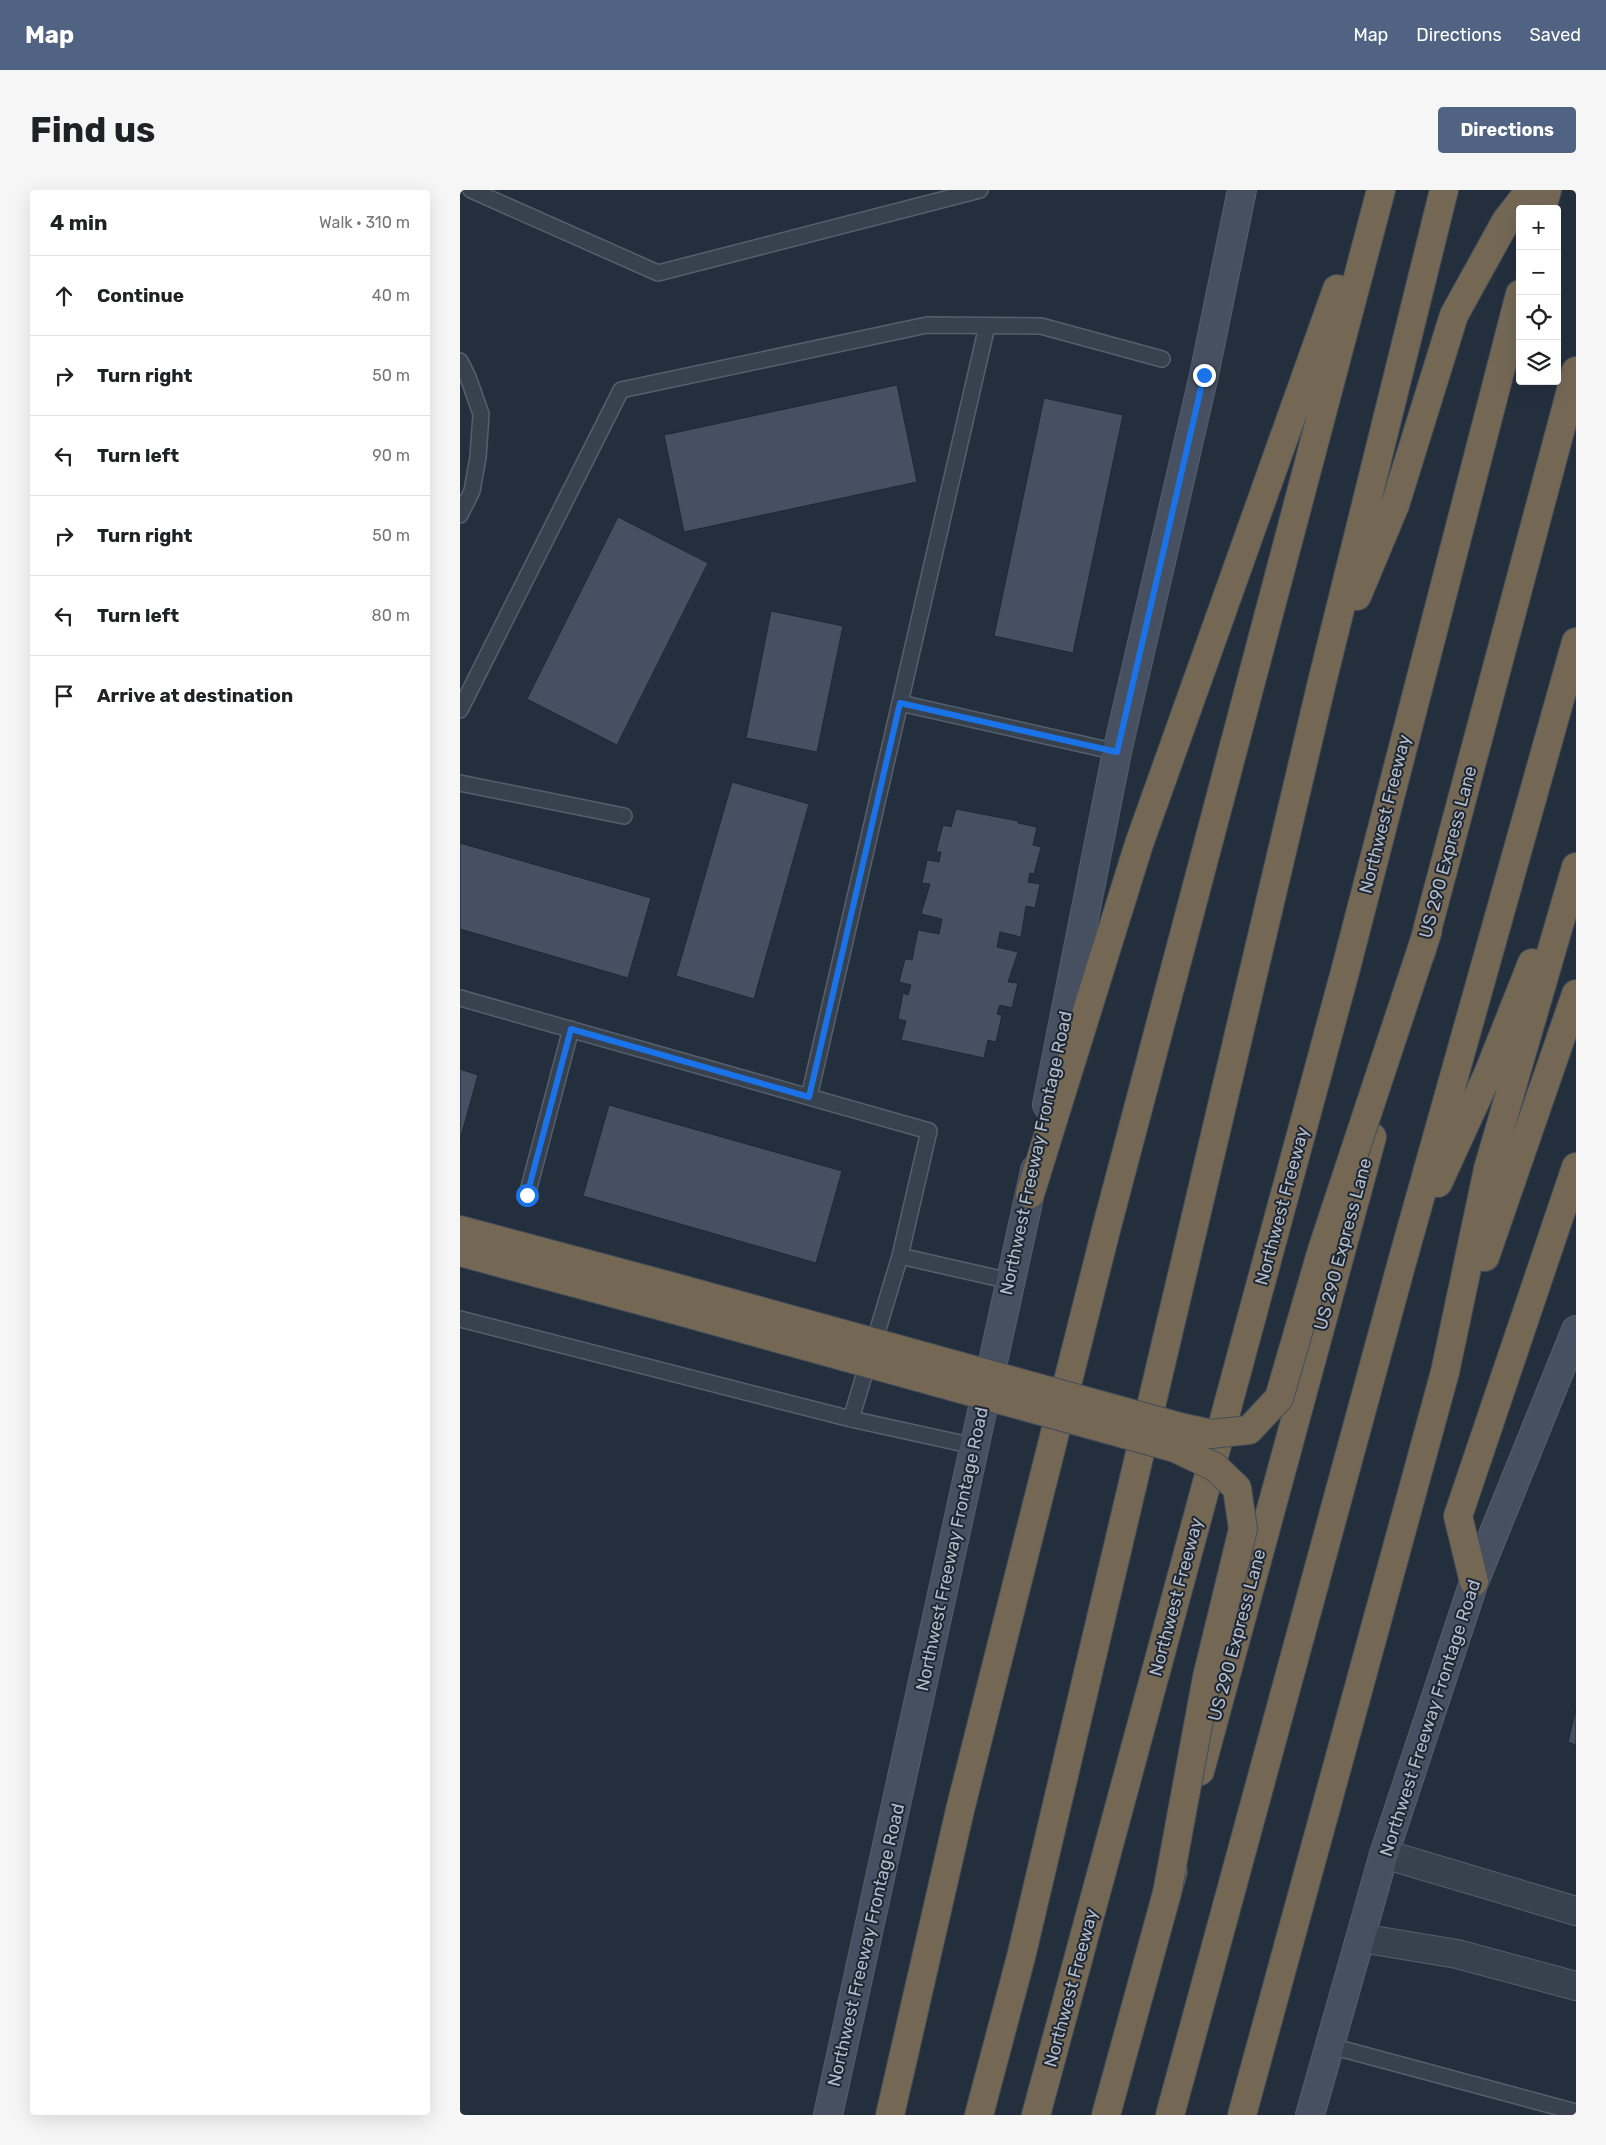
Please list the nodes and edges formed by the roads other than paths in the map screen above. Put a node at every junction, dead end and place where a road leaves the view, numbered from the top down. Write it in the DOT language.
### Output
graph roads {
  1 [pos="471,190"];
  2 [pos="980,190"];
  3 [pos="1242,190"];
  4 [pos="1370,190"];
  5 [pos="1381,190"];
  6 [pos="1444,190"];
  7 [pos="1530,190"];
  8 [pos="1547,190"];
  9 [pos="1543,205"];
  10 [pos="1520,295"];
  11 [pos="987,326"];
  12 [pos="1162,359"];
  13 [pos="460,361"];
  14 [pos="1576,371"];
  15 [pos="460,515"];
  16 [pos="1576,642"];
  17 [pos="1322,682"];
  18 [pos="900,703"];
  19 [pos="460,710"];
  20 [pos="1117,752"];
  21 [pos="460,783"];
  22 [pos="624,816"];
  23 [pos="1576,859"];
  24 [pos="1576,867"];
  25 [pos="1428,930"];
  26 [pos="1576,994"];
  27 [pos="460,998"];
  28 [pos="571,1029"];
  29 [pos="809,1097"];
  30 [pos="1576,1167"];
  31 [pos="1030,1194"];
  32 [pos="527,1195"];
  33 [pos="460,1230"];
  34 [pos="460,1252"];
  35 [pos="900,1256"];
  36 [pos="1402,1262"];
  37 [pos="1010,1281"];
  38 [pos="664,1296"];
  39 [pos="460,1318"];
  40 [pos="1576,1330"];
  41 [pos="1445,1372"];
  42 [pos="851,1419"];
  43 [pos="974,1446"];
  44 [pos="1474,1582"];
  45 [pos="1384,1854"];
  46 [pos="1167,1893"];
  47 [pos="1576,1911"];
  48 [pos="1361,1938"];
  49 [pos="1576,1986"];
  50 [pos="1331,2046"];
  51 [pos="1576,2112"];
  52 [pos="828,2115"];
  53 [pos="890,2115"];
  54 [pos="979,2115"];
  55 [pos="1036,2115"];
  56 [pos="1106,2115"];
  57 [pos="1170,2115"];
  58 [pos="1242,2115"];
  59 [pos="1310,2115"];
  1 -- 2 [label="lane"];
  3 -- 20 [label="main road, Northwest Freeway Frontage Road"];
  4 -- 31 [label="highway"];
  5 -- 53 [label="highway"];
  6 -- 17 [label="highway"];
  7 -- 17 [label="highway"];
  8 -- 9 [label="highway"];
  10 -- 55 [label="highway, Northwest Freeway"];
  11 -- 12 [label="lane"];
  11 -- 18 [label="lane"];
  11 -- 19 [label="lane"];
  13 -- 15 [label="lane"];
  14 -- 25 [label="highway, US 290 Express Lane"];
  16 -- 36 [label="highway"];
  17 -- 54 [label="highway"];
  18 -- 20 [label="lane"];
  18 -- 29 [label="lane"];
  20 -- 31 [label="main road, Northwest Freeway Frontage Road"];
  21 -- 22 [label="lane"];
  23 -- 36 [label="highway"];
  24 -- 41 [label="highway"];
  25 -- 38 [label="highway, bridge"];
  25 -- 46 [label="highway, US 290 Express Lane, bridge"];
  26 -- 41 [label="highway"];
  27 -- 28 [label="lane"];
  28 -- 29 [label="lane"];
  28 -- 32 [label="lane"];
  29 -- 35 [label="lane"];
  30 -- 44 [label="highway"];
  31 -- 37 [label="main road, Northwest Freeway Frontage Road"];
  33 -- 38 [label="highway"];
  34 -- 38 [label="highway"];
  35 -- 37 [label="lane"];
  35 -- 42 [label="lane"];
  36 -- 57 [label="highway"];
  37 -- 43 [label="main road, Northwest Freeway Frontage Road"];
  38 -- 46 [label="highway, bridge"];
  39 -- 42 [label="lane"];
  40 -- 44 [label="main road, Northwest Freeway Frontage Road"];
  41 -- 58 [label="highway"];
  42 -- 43 [label="lane"];
  43 -- 52 [label="main road, Northwest Freeway Frontage Road"];
  44 -- 45 [label="main road, Northwest Freeway Frontage Road"];
  45 -- 47 [label="street"];
  45 -- 48 [label="main road, Northwest Freeway Frontage Road"];
  46 -- 56 [label="highway, US 290 Express Lane"];
  48 -- 49 [label="street"];
  48 -- 50 [label="main road, Northwest Freeway Frontage Road"];
  50 -- 51 [label="lane"];
  50 -- 59 [label="main road, Northwest Freeway Frontage Road"];
}
